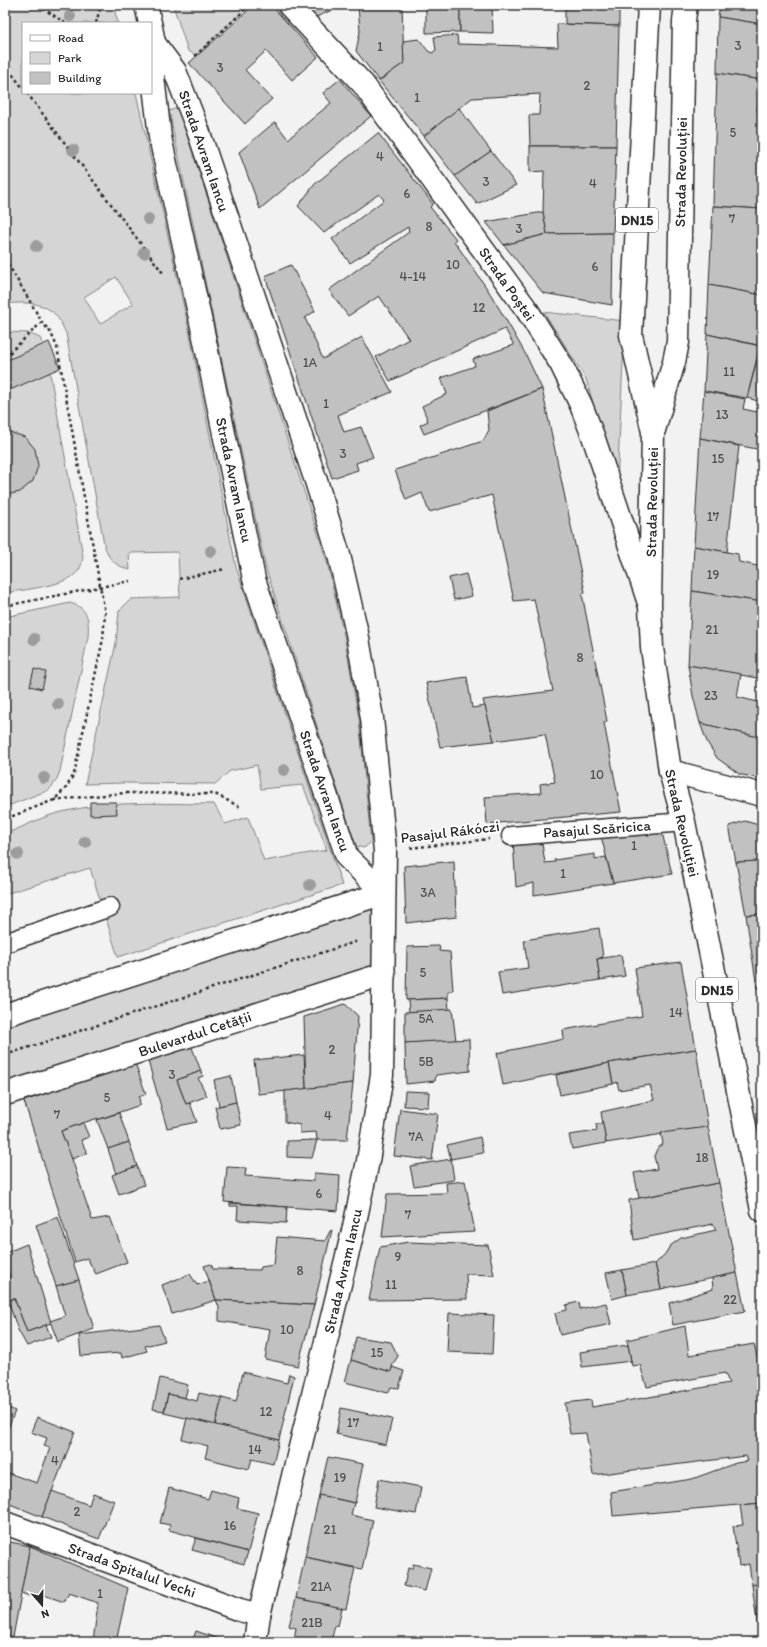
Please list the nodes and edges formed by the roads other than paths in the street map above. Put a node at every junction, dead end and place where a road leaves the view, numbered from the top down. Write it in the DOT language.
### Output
graph roads {
  1 [pos="146,5"];
  2 [pos="289,5"];
  3 [pos="649,5"];
  4 [pos="686,5"];
  5 [pos="150,22"];
  6 [pos="152,31"];
  7 [pos="653,432"];
  8 [pos="650,606"];
  9 [pos="670,771"];
  10 [pos="762,795"];
  11 [pos="684,822"];
  12 [pos="511,836"];
  13 [pos="384,893"];
  14 [pos="110,907"];
  15 [pos="5,942"];
  16 [pos="384,974"];
  17 [pos="5,1015"];
  18 [pos="5,1094"];
  19 [pos="762,1210"];
  20 [pos="5,1523"];
  21 [pos="259,1616"];
  22 [pos="255,1642"];
  1 -- 5 [label="street, Strada Avram Iancu"];
  2 -- 8 [label="street, Strada Poștei"];
  3 -- 7 [label="street, Strada Revoluției / DN15"];
  4 -- 7 [label="street, Strada Revoluției / DN15"];
  6 -- 13 [label="street, Strada Avram Iancu"];
  6 -- 13 [label="street, Strada Avram Iancu"];
  7 -- 8 [label="street, Strada Revoluției / DN15"];
  8 -- 9 [label="street, Strada Revoluției / DN15"];
  9 -- 10 [label="street"];
  9 -- 11 [label="street, Strada Revoluției / DN15"];
  11 -- 12 [label="street, Pasajul Scăricica"];
  11 -- 19 [label="street, Strada Revoluției / DN15"];
  13 -- 16 [label="street, Strada Avram Iancu"];
  13 -- 17 [label="street"];
  14 -- 15 [label="street"];
  16 -- 18 [label="street, Bulevardul Cetății"];
  16 -- 21 [label="street, Strada Avram Iancu"];
  20 -- 21 [label="street, Strada Spitalul Vechi"];
  21 -- 22 [label="street, Strada Avram Iancu"];
}
